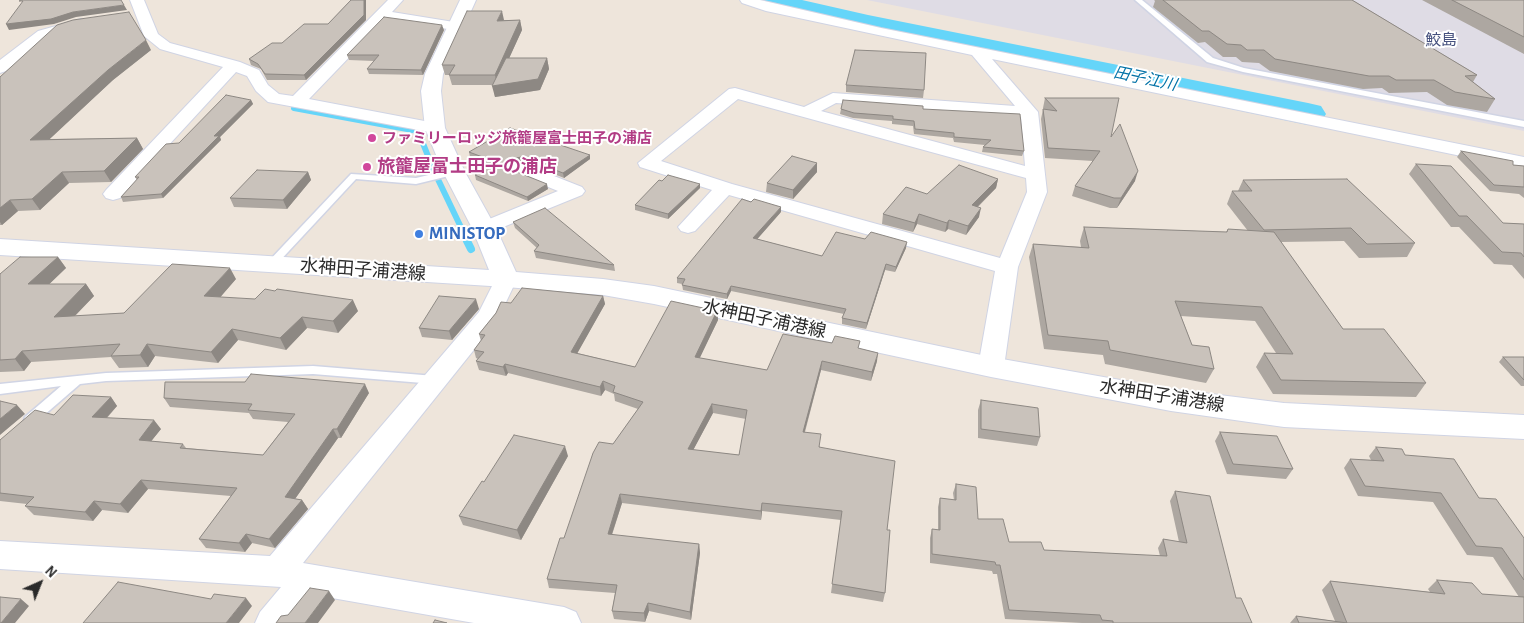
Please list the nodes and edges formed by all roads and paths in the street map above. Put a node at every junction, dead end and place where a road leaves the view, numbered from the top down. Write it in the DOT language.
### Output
graph roads {
  1 [pos="396,0"];
  2 [pos="468,0"];
  3 [pos="747,0"];
  4 [pos="1138,0"];
  5 [pos="140,7"];
  6 [pos="382,15"];
  7 [pos="125,17"];
  8 [pos="96,21"];
  9 [pos="455,26"];
  10 [pos="977,50"];
  11 [pos="234,65"];
  12 [pos="0,68"];
  13 [pos="297,102"];
  14 [pos="807,112"];
  15 [pos="1029,112"];
  16 [pos="1524,124"];
  17 [pos="435,128"];
  18 [pos="1524,164"];
  19 [pos="521,169"];
  20 [pos="449,173"];
  21 [pos="1034,174"];
  22 [pos="725,188"];
  23 [pos="113,194"];
  24 [pos="688,227"];
  25 [pos="484,228"];
  26 [pos="0,247"];
  27 [pos="270,264"];
  28 [pos="1007,267"];
  29 [pos="506,279"];
  30 [pos="991,367"];
  31 [pos="435,380"];
  32 [pos="76,381"];
  33 [pos="0,389"];
  34 [pos="1524,427"];
  35 [pos="21,428"];
  36 [pos="0,556"];
  37 [pos="292,575"];
  38 [pos="272,623"];
  39 [pos="564,623"];
  1 -- 6 [label="street"];
  2 -- 9 [label="main road"];
  3 -- 10 [label="street"];
  4 -- 16 [label="lane"];
  5 -- 7 [label="street"];
  5 -- 11 [label="street"];
  6 -- 9 [label="street"];
  6 -- 13 [label="street"];
  8 -- 12 [label="street"];
  9 -- 17 [label="main road"];
  10 -- 15 [label="street"];
  10 -- 18 [label="street"];
  11 -- 13 [label="street"];
  11 -- 23 [label="street"];
  13 -- 17 [label="street"];
  14 -- 15 [label="street"];
  14 -- 21 [label="street"];
  14 -- 22 [label="street"];
  15 -- 21 [label="street"];
  17 -- 20 [label="main road"];
  19 -- 25 [label="street"];
  20 -- 25 [label="main road"];
  20 -- 27 [label="lane"];
  21 -- 28 [label="street"];
  22 -- 24 [label="street"];
  22 -- 28 [label="street"];
  25 -- 29 [label="main road"];
  26 -- 27 [label="main road, 水神田子浦港線"];
  27 -- 29 [label="main road, 水神田子浦港線"];
  28 -- 30 [label="street"];
  29 -- 30 [label="main road, 水神田子浦港線"];
  29 -- 31 [label="street"];
  30 -- 34 [label="main road, 水神田子浦港線"];
  31 -- 32 [label="lane"];
  31 -- 37 [label="street"];
  32 -- 33 [label="lane"];
  32 -- 35 [label="lane"];
  36 -- 37 [label="street"];
  37 -- 38 [label="street"];
  37 -- 39 [label="street"];
}
